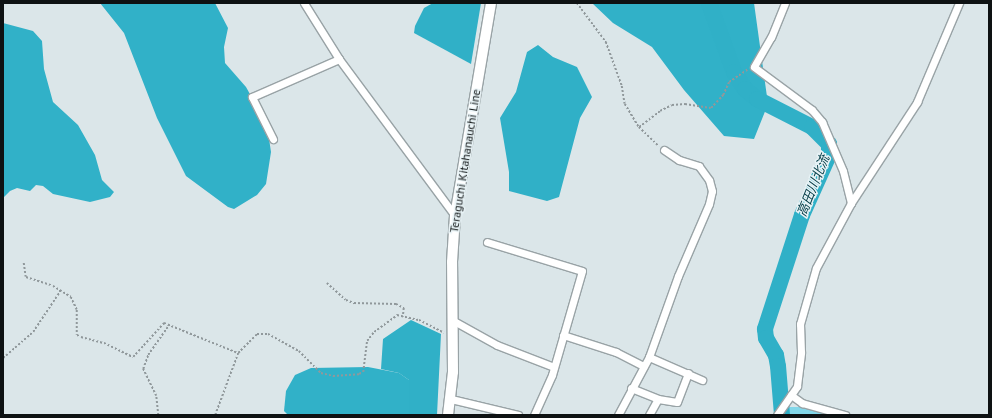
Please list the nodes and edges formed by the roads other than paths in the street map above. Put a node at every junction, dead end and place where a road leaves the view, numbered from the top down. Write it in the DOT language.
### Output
graph roads {
  1 [pos="304,3"];
  2 [pos="491,3"];
  3 [pos="784,3"];
  4 [pos="959,3"];
  5 [pos="339,59"];
  6 [pos="273,139"];
  7 [pos="664,150"];
  8 [pos="850,203"];
  9 [pos="455,216"];
  10 [pos="487,242"];
  11 [pos="452,320"];
  12 [pos="563,334"];
  13 [pos="649,357"];
  14 [pos="644,366"];
  15 [pos="554,367"];
  16 [pos="688,372"];
  17 [pos="702,380"];
  18 [pos="631,388"];
  19 [pos="791,395"];
  20 [pos="658,398"];
  21 [pos="451,399"];
  22 [pos="448,415"];
  23 [pos="518,415"];
  24 [pos="534,415"];
  25 [pos="618,415"];
  26 [pos="649,415"];
  27 [pos="778,415"];
  28 [pos="846,415"];
  1 -- 5 [label="street"];
  2 -- 9 [label="main road, Teraguchi Kitahanauchi Line"];
  3 -- 8 [label="street"];
  4 -- 8 [label="street"];
  5 -- 6 [label="street"];
  5 -- 9 [label="street"];
  7 -- 13 [label="street"];
  8 -- 19 [label="street"];
  9 -- 11 [label="main road, Teraguchi Kitahanauchi Line"];
  10 -- 12 [label="street"];
  11 -- 15 [label="street"];
  11 -- 21 [label="main road, Teraguchi Kitahanauchi Line"];
  12 -- 14 [label="street"];
  12 -- 15 [label="street"];
  13 -- 14 [label="street"];
  13 -- 16 [label="street"];
  14 -- 18 [label="street"];
  15 -- 24 [label="street"];
  16 -- 17 [label="street"];
  16 -- 20 [label="street"];
  18 -- 20 [label="street"];
  18 -- 25 [label="street"];
  19 -- 27 [label="street"];
  19 -- 28 [label="street"];
  20 -- 26 [label="street"];
  21 -- 22 [label="main road, Teraguchi Kitahanauchi Line"];
  21 -- 23 [label="street"];
}
